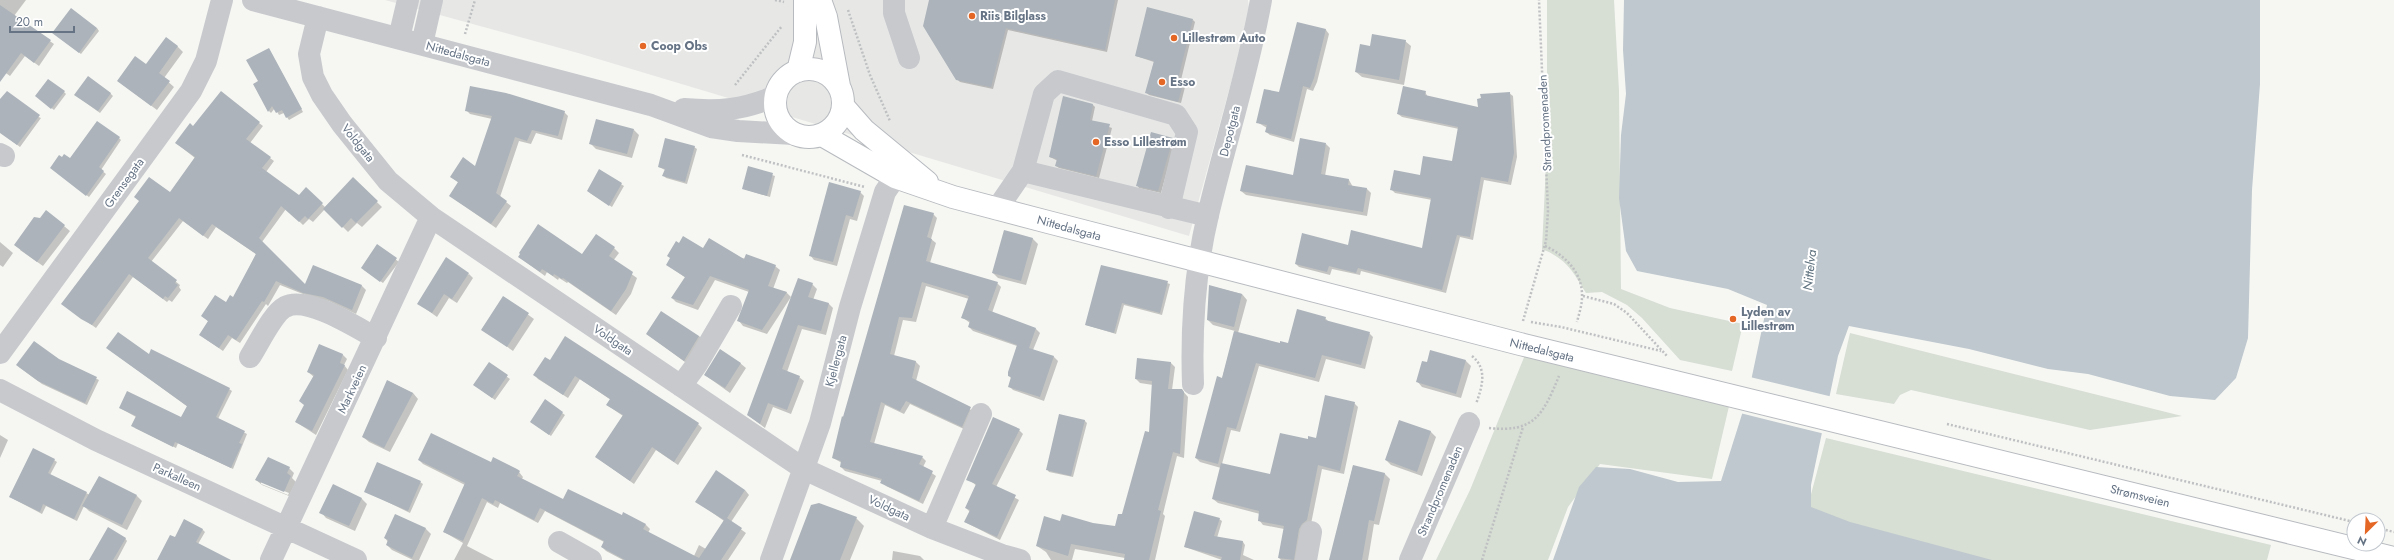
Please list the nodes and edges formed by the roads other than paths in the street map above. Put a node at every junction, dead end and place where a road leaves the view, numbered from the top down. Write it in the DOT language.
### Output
graph roads {
  1 [pos="253,0"];
  2 [pos="408,0"];
  3 [pos="432,0"];
  4 [pos="804,0"];
  5 [pos="820,0"];
  6 [pos="894,0"];
  7 [pos="1261,0"];
  8 [pos="220,7"];
  9 [pos="318,17"];
  10 [pos="424,34"];
  11 [pos="399,38"];
  12 [pos="909,58"];
  13 [pos="798,71"];
  14 [pos="776,96"];
  15 [pos="841,96"];
  16 [pos="662,108"];
  17 [pos="794,134"];
  18 [pos="822,135"];
  19 [pos="900,170"];
  20 [pos="1023,171"];
  21 [pos="1169,208"];
  22 [pos="997,209"];
  23 [pos="1208,216"];
  24 [pos="431,217"];
  25 [pos="1200,262"];
  26 [pos="730,306"];
  27 [pos="376,338"];
  28 [pos="0,353"];
  29 [pos="250,357"];
  30 [pos="1193,384"];
  31 [pos="681,386"];
  32 [pos="0,390"];
  33 [pos="981,414"];
  34 [pos="1469,423"];
  35 [pos="1885,434"];
  36 [pos="804,469"];
  37 [pos="287,527"];
  38 [pos="932,528"];
  39 [pos="1311,532"];
  40 [pos="559,542"];
  41 [pos="2394,558"];
  42 [pos="271,560"];
  43 [pos="356,560"];
  44 [pos="591,560"];
  45 [pos="771,560"];
  46 [pos="1020,560"];
  47 [pos="1306,560"];
  48 [pos="1410,560"];
  1 -- 9 [label="street, Nittedalsgata"];
  2 -- 11 [label="street"];
  3 -- 10 [label="street"];
  4 -- 13 [label="main road"];
  5 -- 15 [label="main road"];
  6 -- 12 [label="street"];
  7 -- 23 [label="street, Depotgata"];
  8 -- 28 [label="street, Grensegata"];
  9 -- 11 [label="street, Nittedalsgata"];
  9 -- 24 [label="street, Voldgata"];
  10 -- 11 [label="street, Nittedalsgata"];
  10 -- 16 [label="street, Nittedalsgata"];
  13 -- 14 [label="main road"];
  13 -- 15 [label="main road"];
  14 -- 16 [label="street, Nittedalsgata"];
  14 -- 17 [label="main road"];
  15 -- 18 [label="main road"];
  15 -- 19 [label="main road, Nittedalsgata"];
  16 -- 17 [label="street, Nittedalsgata"];
  17 -- 18 [label="main road"];
  18 -- 19 [label="main road, Nittedalsgata"];
  19 -- 22 [label="main road, Nittedalsgata"];
  19 -- 36 [label="street, Kjellergata"];
  20 -- 21 [label="street"];
  20 -- 21 [label="street"];
  20 -- 22 [label="street"];
  21 -- 23 [label="street"];
  22 -- 25 [label="main road, Nittedalsgata"];
  23 -- 25 [label="street, Depotgata"];
  24 -- 27 [label="street, Markveien"];
  24 -- 31 [label="street, Voldgata"];
  25 -- 30 [label="street"];
  25 -- 35 [label="main road, Nittedalsgata"];
  26 -- 31 [label="street"];
  27 -- 29 [label="street"];
  27 -- 37 [label="street, Markveien"];
  31 -- 36 [label="street, Voldgata"];
  32 -- 37 [label="street, Parkalleen"];
  33 -- 38 [label="street"];
  34 -- 48 [label="street, Strandpromenaden"];
  35 -- 41 [label="main road, Strømsveien"];
  36 -- 38 [label="street, Voldgata"];
  36 -- 45 [label="street, Kjellergata"];
  37 -- 42 [label="street, Markveien"];
  37 -- 43 [label="street, Parkalleen"];
  38 -- 46 [label="street, Voldgata"];
  39 -- 47 [label="street"];
  40 -- 44 [label="street"];
}
